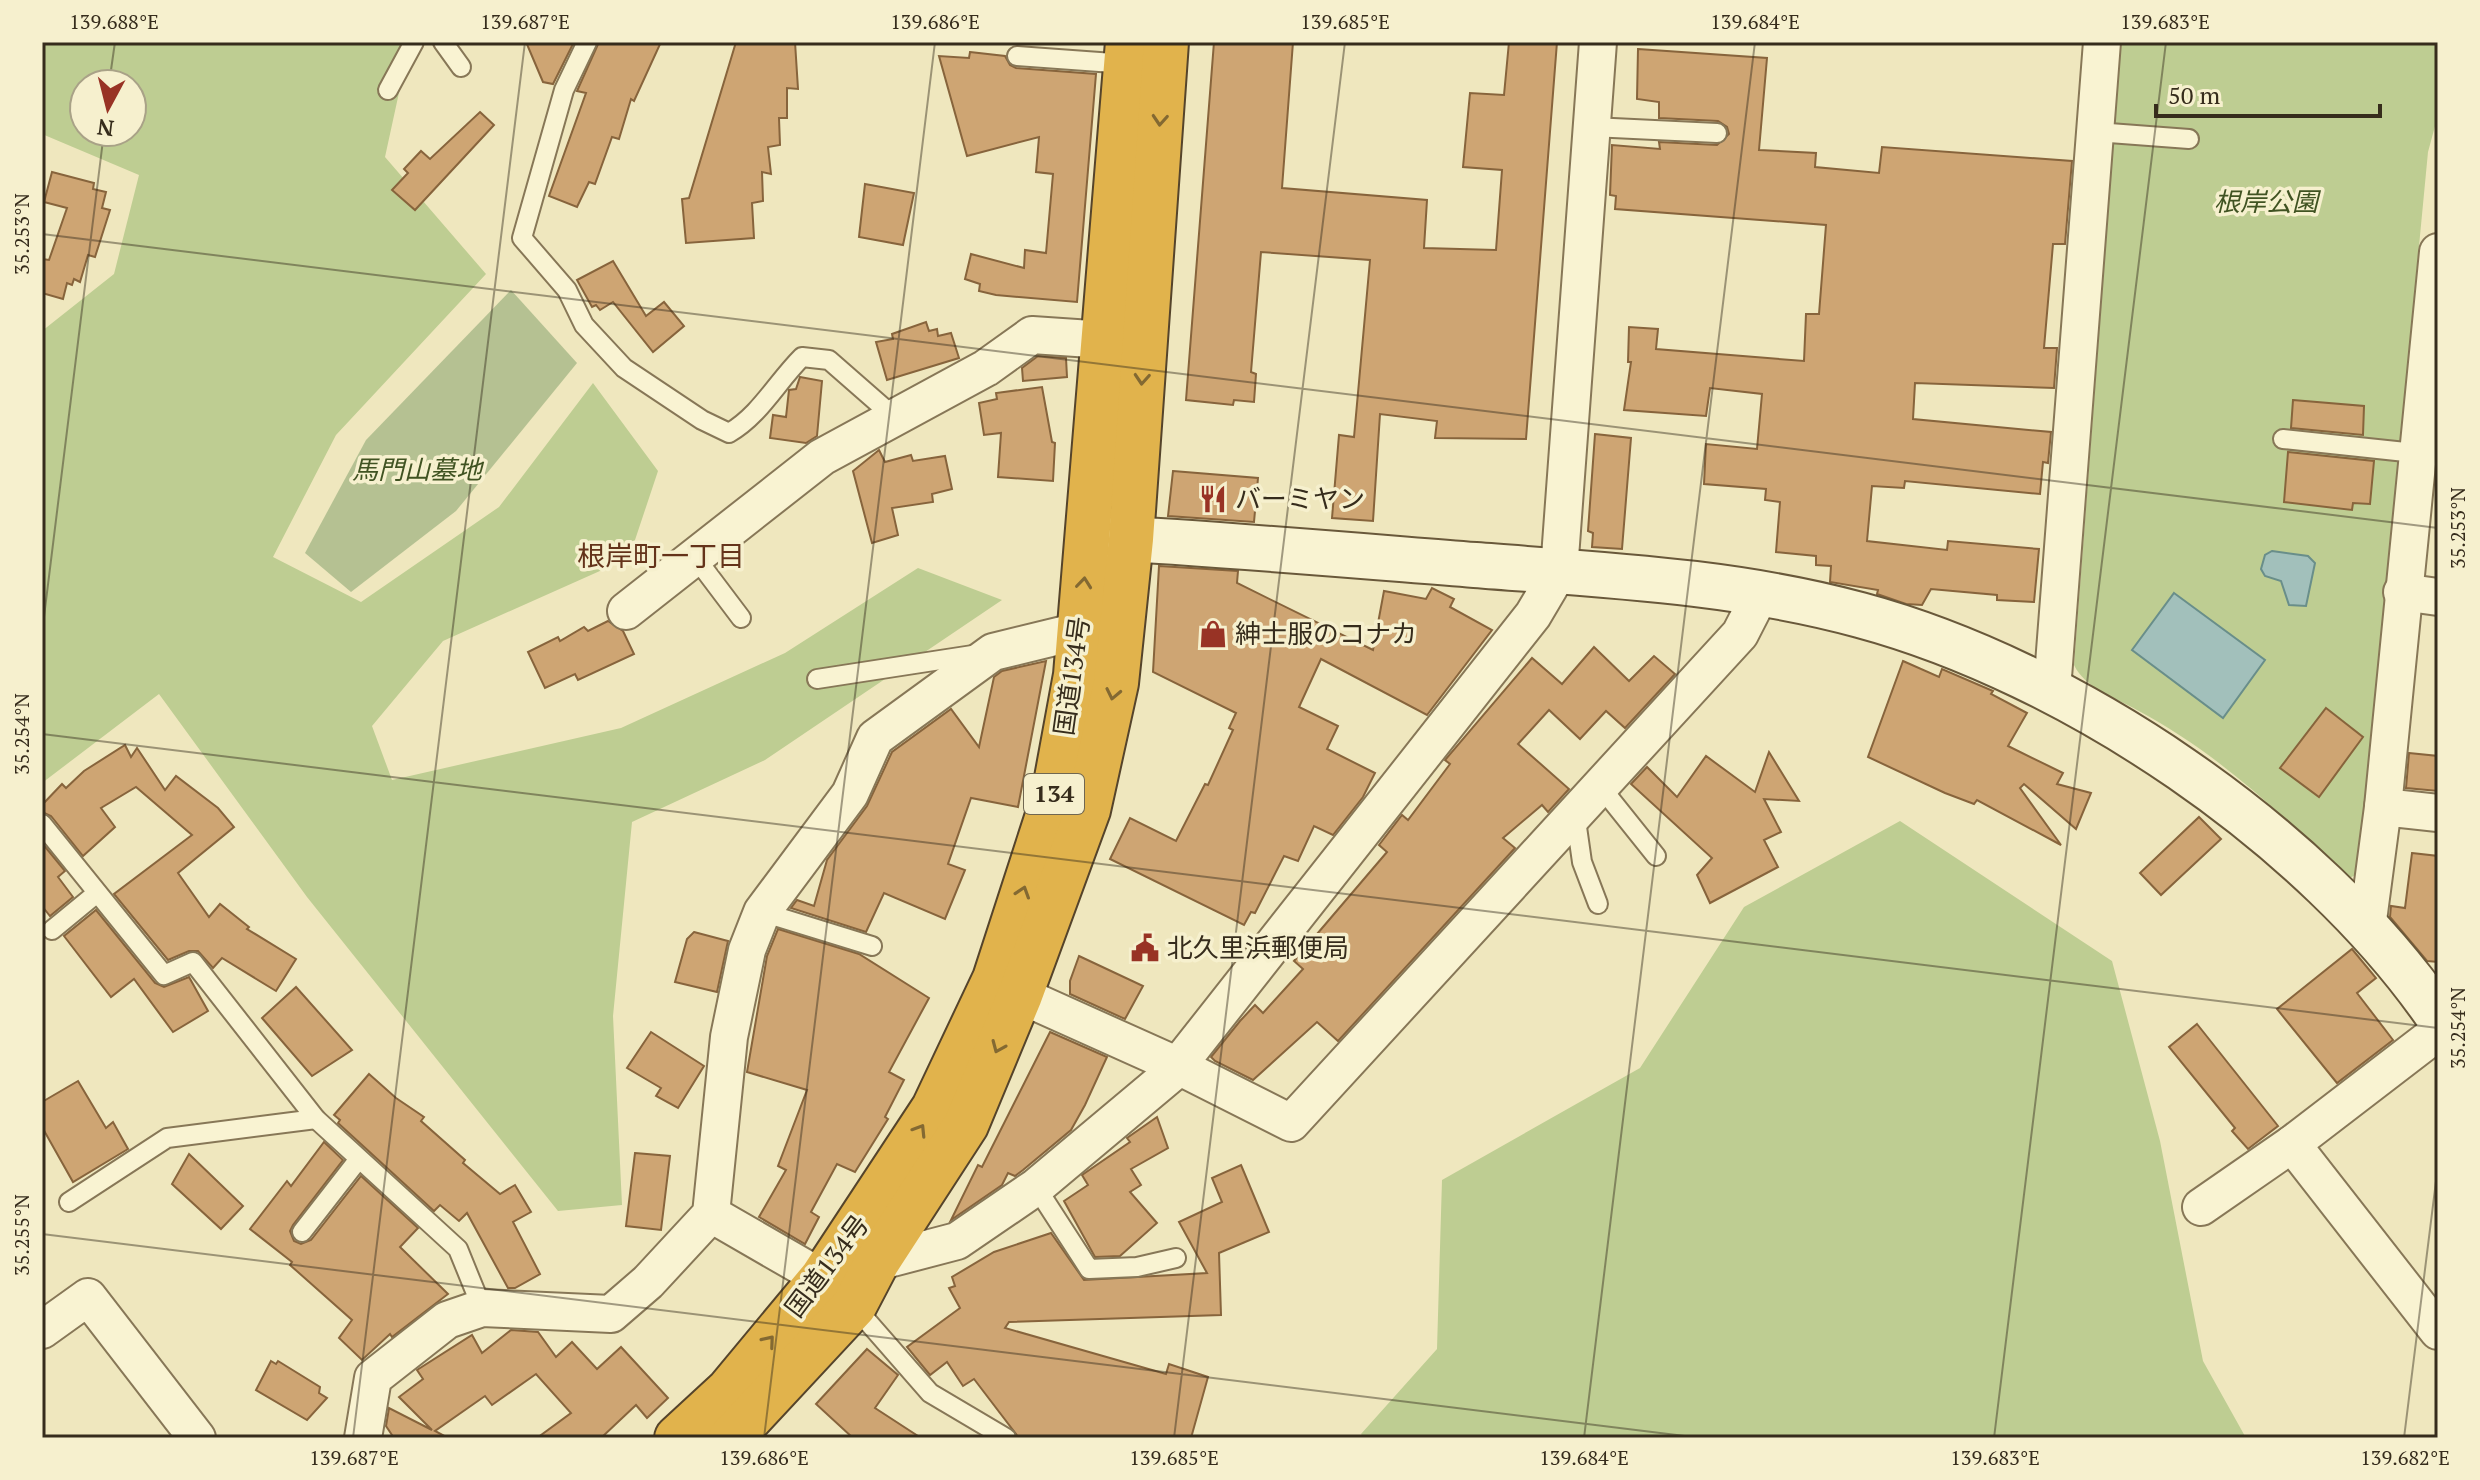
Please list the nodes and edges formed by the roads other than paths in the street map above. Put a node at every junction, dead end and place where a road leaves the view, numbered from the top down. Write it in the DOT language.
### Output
graph roads {
  1 [pos="414,42"];
  2 [pos="443,42"];
  3 [pos="587,42"];
  4 [pos="1166,42"];
  5 [pos="1598,42"];
  6 [pos="2102,42"];
  7 [pos="1128,53"];
  8 [pos="1017,56"];
  9 [pos="461,67"];
  10 [pos="388,90"];
  11 [pos="1592,127"];
  12 [pos="2096,132"];
  13 [pos="1717,133"];
  14 [pos="2189,139"];
  15 [pos="2438,252"];
  16 [pos="1106,340"];
  17 [pos="893,416"];
  18 [pos="2283,439"];
  19 [pos="2423,448"];
  20 [pos="1110,538"];
  21 [pos="695,557"];
  22 [pos="1559,571"];
  23 [pos="2402,592"];
  24 [pos="1761,593"];
  25 [pos="2438,597"];
  26 [pos="626,611"];
  27 [pos="741,618"];
  28 [pos="1079,631"];
  29 [pos="993,652"];
  30 [pos="817,679"];
  31 [pos="2052,690"];
  32 [pos="1600,786"];
  33 [pos="2383,807"];
  34 [pos="1575,813"];
  35 [pos="2438,813"];
  36 [pos="42,824"];
  37 [pos="1656,856"];
  38 [pos="97,893"];
  39 [pos="1598,904"];
  40 [pos="762,912"];
  41 [pos="2367,928"];
  42 [pos="52,930"];
  43 [pos="872,946"];
  44 [pos="1020,995"];
  45 [pos="2432,998"];
  46 [pos="2438,1032"];
  47 [pos="1176,1065"];
  48 [pos="316,1119"];
  49 [pos="2292,1144"];
  50 [pos="358,1160"];
  51 [pos="1036,1187"];
  52 [pos="69,1202"];
  53 [pos="2201,1207"];
  54 [pos="711,1214"];
  55 [pos="302,1232"];
  56 [pos="1176,1258"];
  57 [pos="877,1262"];
  58 [pos="822,1278"];
  59 [pos="854,1306"];
  60 [pos="482,1308"];
  61 [pos="42,1330"];
  62 [pos="2438,1331"];
  63 [pos="743,1421"];
  64 [pos="197,1438"];
  65 [pos="363,1438"];
  66 [pos="677,1438"];
  67 [pos="1006,1438"];
  1 -- 10 [label="lane"];
  2 -- 9 [label="lane"];
  3 -- 17 [label="lane"];
  4 -- 20 [label="highway, 国道134号 / 134, one-way"];
  5 -- 11 [label="street"];
  6 -- 12 [label="street"];
  7 -- 8 [label="lane"];
  7 -- 16 [label="highway, 国道134号 / 134"];
  11 -- 13 [label="lane"];
  11 -- 22 [label="street"];
  12 -- 14 [label="lane"];
  12 -- 31 [label="street"];
  15 -- 19 [label="street"];
  16 -- 17 [label="street"];
  16 -- 20 [label="highway, 国道134号 / 134"];
  17 -- 21 [label="street"];
  18 -- 19 [label="lane"];
  19 -- 23 [label="street"];
  20 -- 22 [label="street"];
  28 -- 20 [label="highway, 国道134号 / 134, one-way"];
  20 -- 44 [label="highway, 国道134号 / 134, one-way"];
  21 -- 26 [label="street"];
  21 -- 27 [label="lane"];
  22 -- 24 [label="street"];
  22 -- 47 [label="street"];
  23 -- 25 [label="street"];
  23 -- 33 [label="street"];
  24 -- 31 [label="street"];
  24 -- 32 [label="street"];
  28 -- 29 [label="street"];
  58 -- 28 [label="highway, 国道134号 / 134, one-way"];
  29 -- 30 [label="lane"];
  29 -- 40 [label="street"];
  31 -- 41 [label="street"];
  32 -- 34 [label="street"];
  32 -- 37 [label="lane"];
  33 -- 35 [label="street"];
  33 -- 41 [label="street"];
  34 -- 39 [label="lane"];
  34 -- 47 [label="street"];
  36 -- 38 [label="lane"];
  38 -- 42 [label="lane"];
  38 -- 48 [label="lane"];
  40 -- 43 [label="lane"];
  40 -- 54 [label="street"];
  41 -- 45 [label="street"];
  44 -- 47 [label="street"];
  44 -- 57 [label="highway, 国道134号 / 134, one-way"];
  46 -- 49 [label="street"];
  47 -- 51 [label="street"];
  48 -- 50 [label="lane"];
  48 -- 52 [label="lane"];
  49 -- 53 [label="street"];
  49 -- 62 [label="street"];
  50 -- 55 [label="lane"];
  50 -- 60 [label="lane"];
  51 -- 56 [label="lane"];
  51 -- 57 [label="street"];
  54 -- 58 [label="street"];
  54 -- 60 [label="street"];
  57 -- 59 [label="highway, 国道134号 / 134"];
  63 -- 58 [label="highway, 国道134号 / 134, one-way"];
  59 -- 63 [label="highway, 国道134号 / 134"];
  59 -- 67 [label="lane"];
  60 -- 65 [label="street"];
  61 -- 64 [label="street"];
  63 -- 66 [label="highway, 国道134号 / 134"];
}
